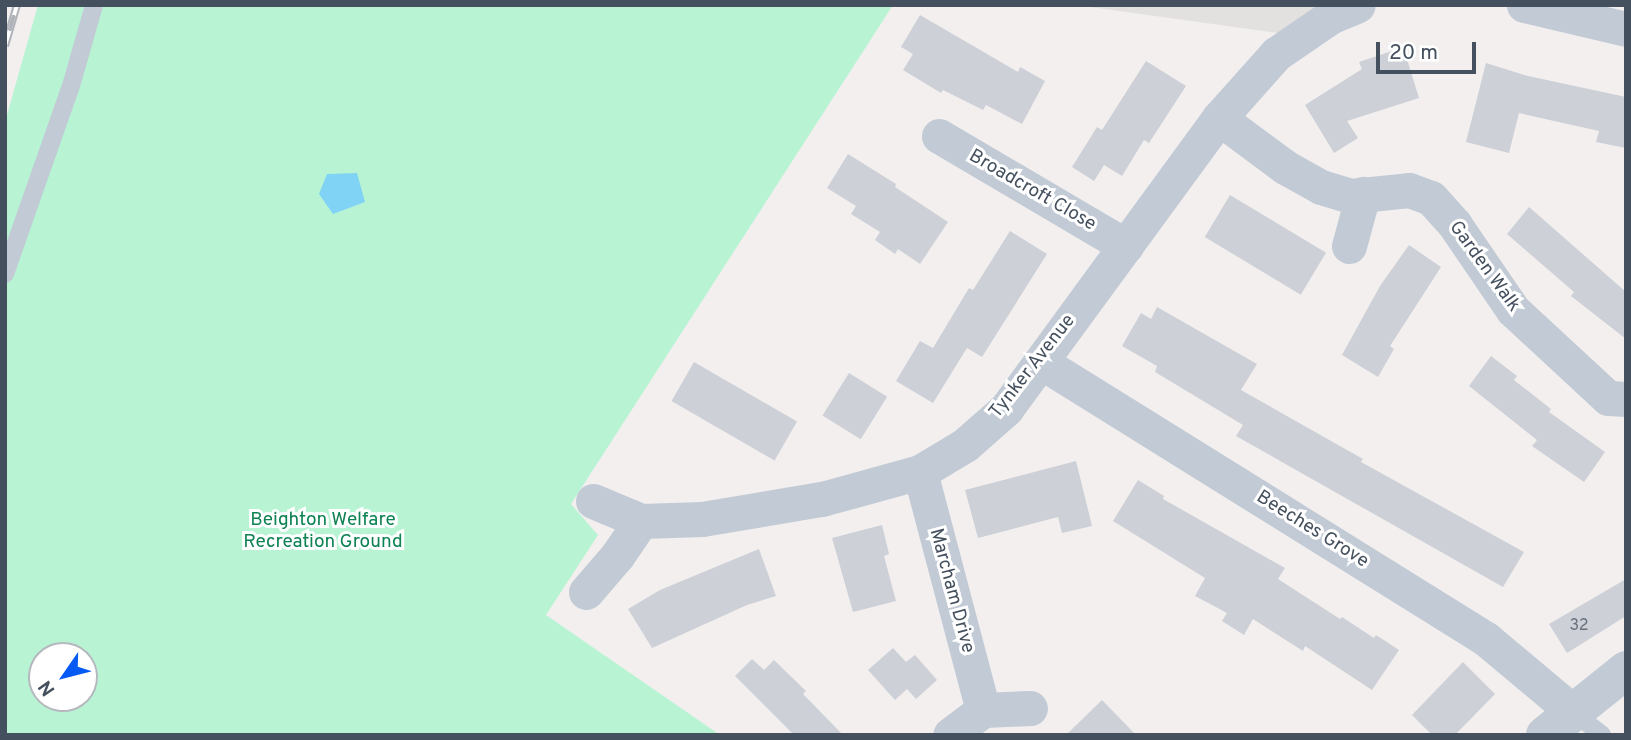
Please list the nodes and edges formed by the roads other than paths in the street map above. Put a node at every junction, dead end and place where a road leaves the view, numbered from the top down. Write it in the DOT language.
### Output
graph roads {
  1 [pos="94,5"];
  2 [pos="1358,5"];
  3 [pos="1524,5"];
  4 [pos="1605,18"];
  5 [pos="1219,118"];
  6 [pos="939,136"];
  7 [pos="1363,194"];
  8 [pos="1126,246"];
  9 [pos="1349,246"];
  10 [pos="5,274"];
  11 [pos="1041,362"];
  12 [pos="1626,400"];
  13 [pos="920,472"];
  14 [pos="593,501"];
  15 [pos="641,521"];
  16 [pos="586,592"];
  17 [pos="1626,670"];
  18 [pos="1031,708"];
  19 [pos="983,710"];
  20 [pos="1573,727"];
  21 [pos="950,735"];
  1 -- 10 [label="lane"];
  2 -- 5 [label="street, Tynker Avenue"];
  3 -- 4 [label="street"];
  5 -- 7 [label="street, Garden Walk"];
  5 -- 8 [label="street, Tynker Avenue"];
  6 -- 8 [label="street, Broadcroft Close"];
  7 -- 9 [label="street"];
  7 -- 12 [label="street, Garden Walk"];
  8 -- 11 [label="street, Tynker Avenue"];
  11 -- 13 [label="street, Tynker Avenue"];
  11 -- 20 [label="street, Beeches Grove"];
  13 -- 15 [label="street, Tynker Avenue"];
  13 -- 19 [label="street, Marcham Drive"];
  14 -- 15 [label="street, Tynker Avenue"];
  15 -- 16 [label="street"];
  17 -- 20 [label="street"];
  18 -- 19 [label="street"];
  19 -- 21 [label="street"];
}
